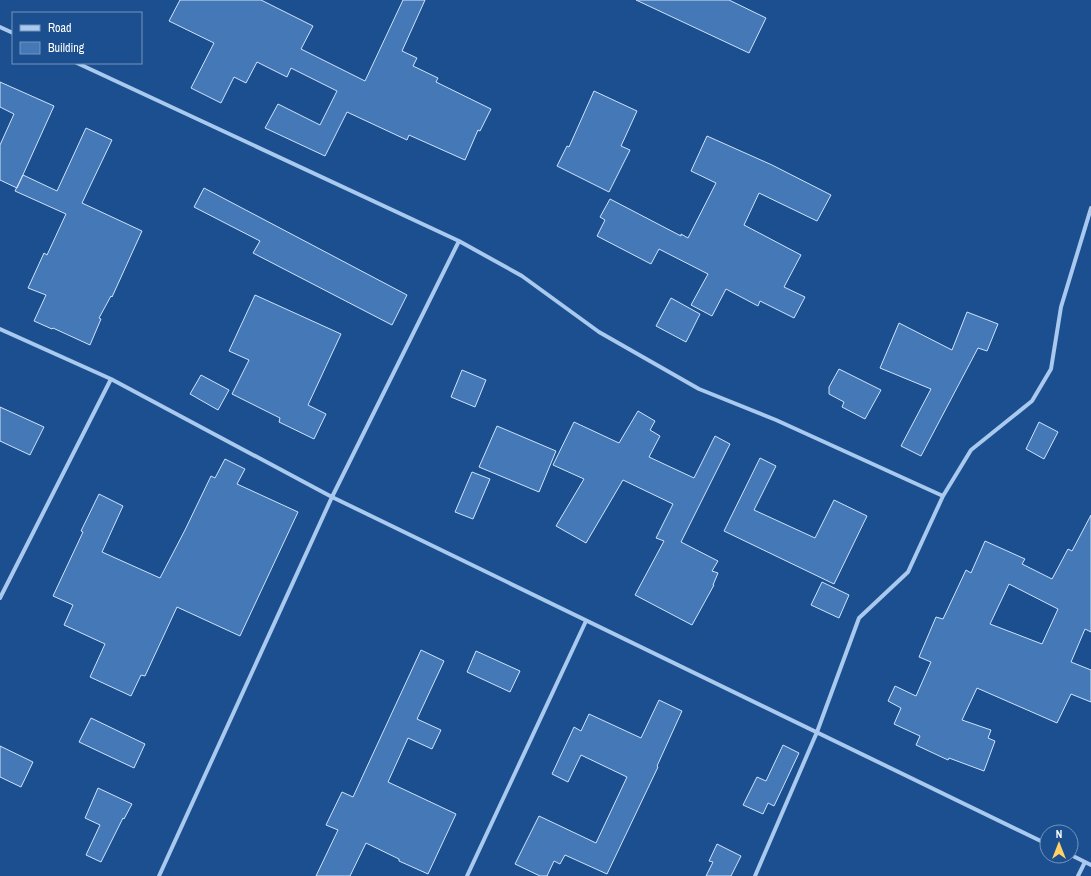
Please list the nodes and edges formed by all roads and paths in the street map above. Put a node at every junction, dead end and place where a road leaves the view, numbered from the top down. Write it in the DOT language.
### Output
graph roads {
  1 [pos="0,27"];
  2 [pos="12,33"];
  3 [pos="79,64"];
  4 [pos="1091,208"];
  5 [pos="459,241"];
  6 [pos="0,329"];
  7 [pos="111,379"];
  8 [pos="943,496"];
  9 [pos="332,498"];
  10 [pos="0,598"];
  11 [pos="586,620"];
  12 [pos="818,732"];
  13 [pos="1039,840"];
  14 [pos="1079,859"];
  15 [pos="1085,862"];
  16 [pos="1091,865"];
  17 [pos="159,876"];
  18 [pos="467,876"];
  19 [pos="755,876"];
  20 [pos="1078,876"];
  1 -- 2 [label="street"];
  3 -- 5 [label="street"];
  4 -- 8 [label="street"];
  5 -- 8 [label="street"];
  5 -- 9 [label="street"];
  6 -- 7 [label="street"];
  7 -- 9 [label="street"];
  7 -- 10 [label="street"];
  8 -- 12 [label="street"];
  9 -- 11 [label="street"];
  9 -- 17 [label="street"];
  11 -- 12 [label="street"];
  11 -- 18 [label="street"];
  12 -- 13 [label="street"];
  12 -- 19 [label="street"];
  14 -- 15 [label="street"];
  15 -- 16 [label="street"];
  15 -- 20 [label="street"];
}
